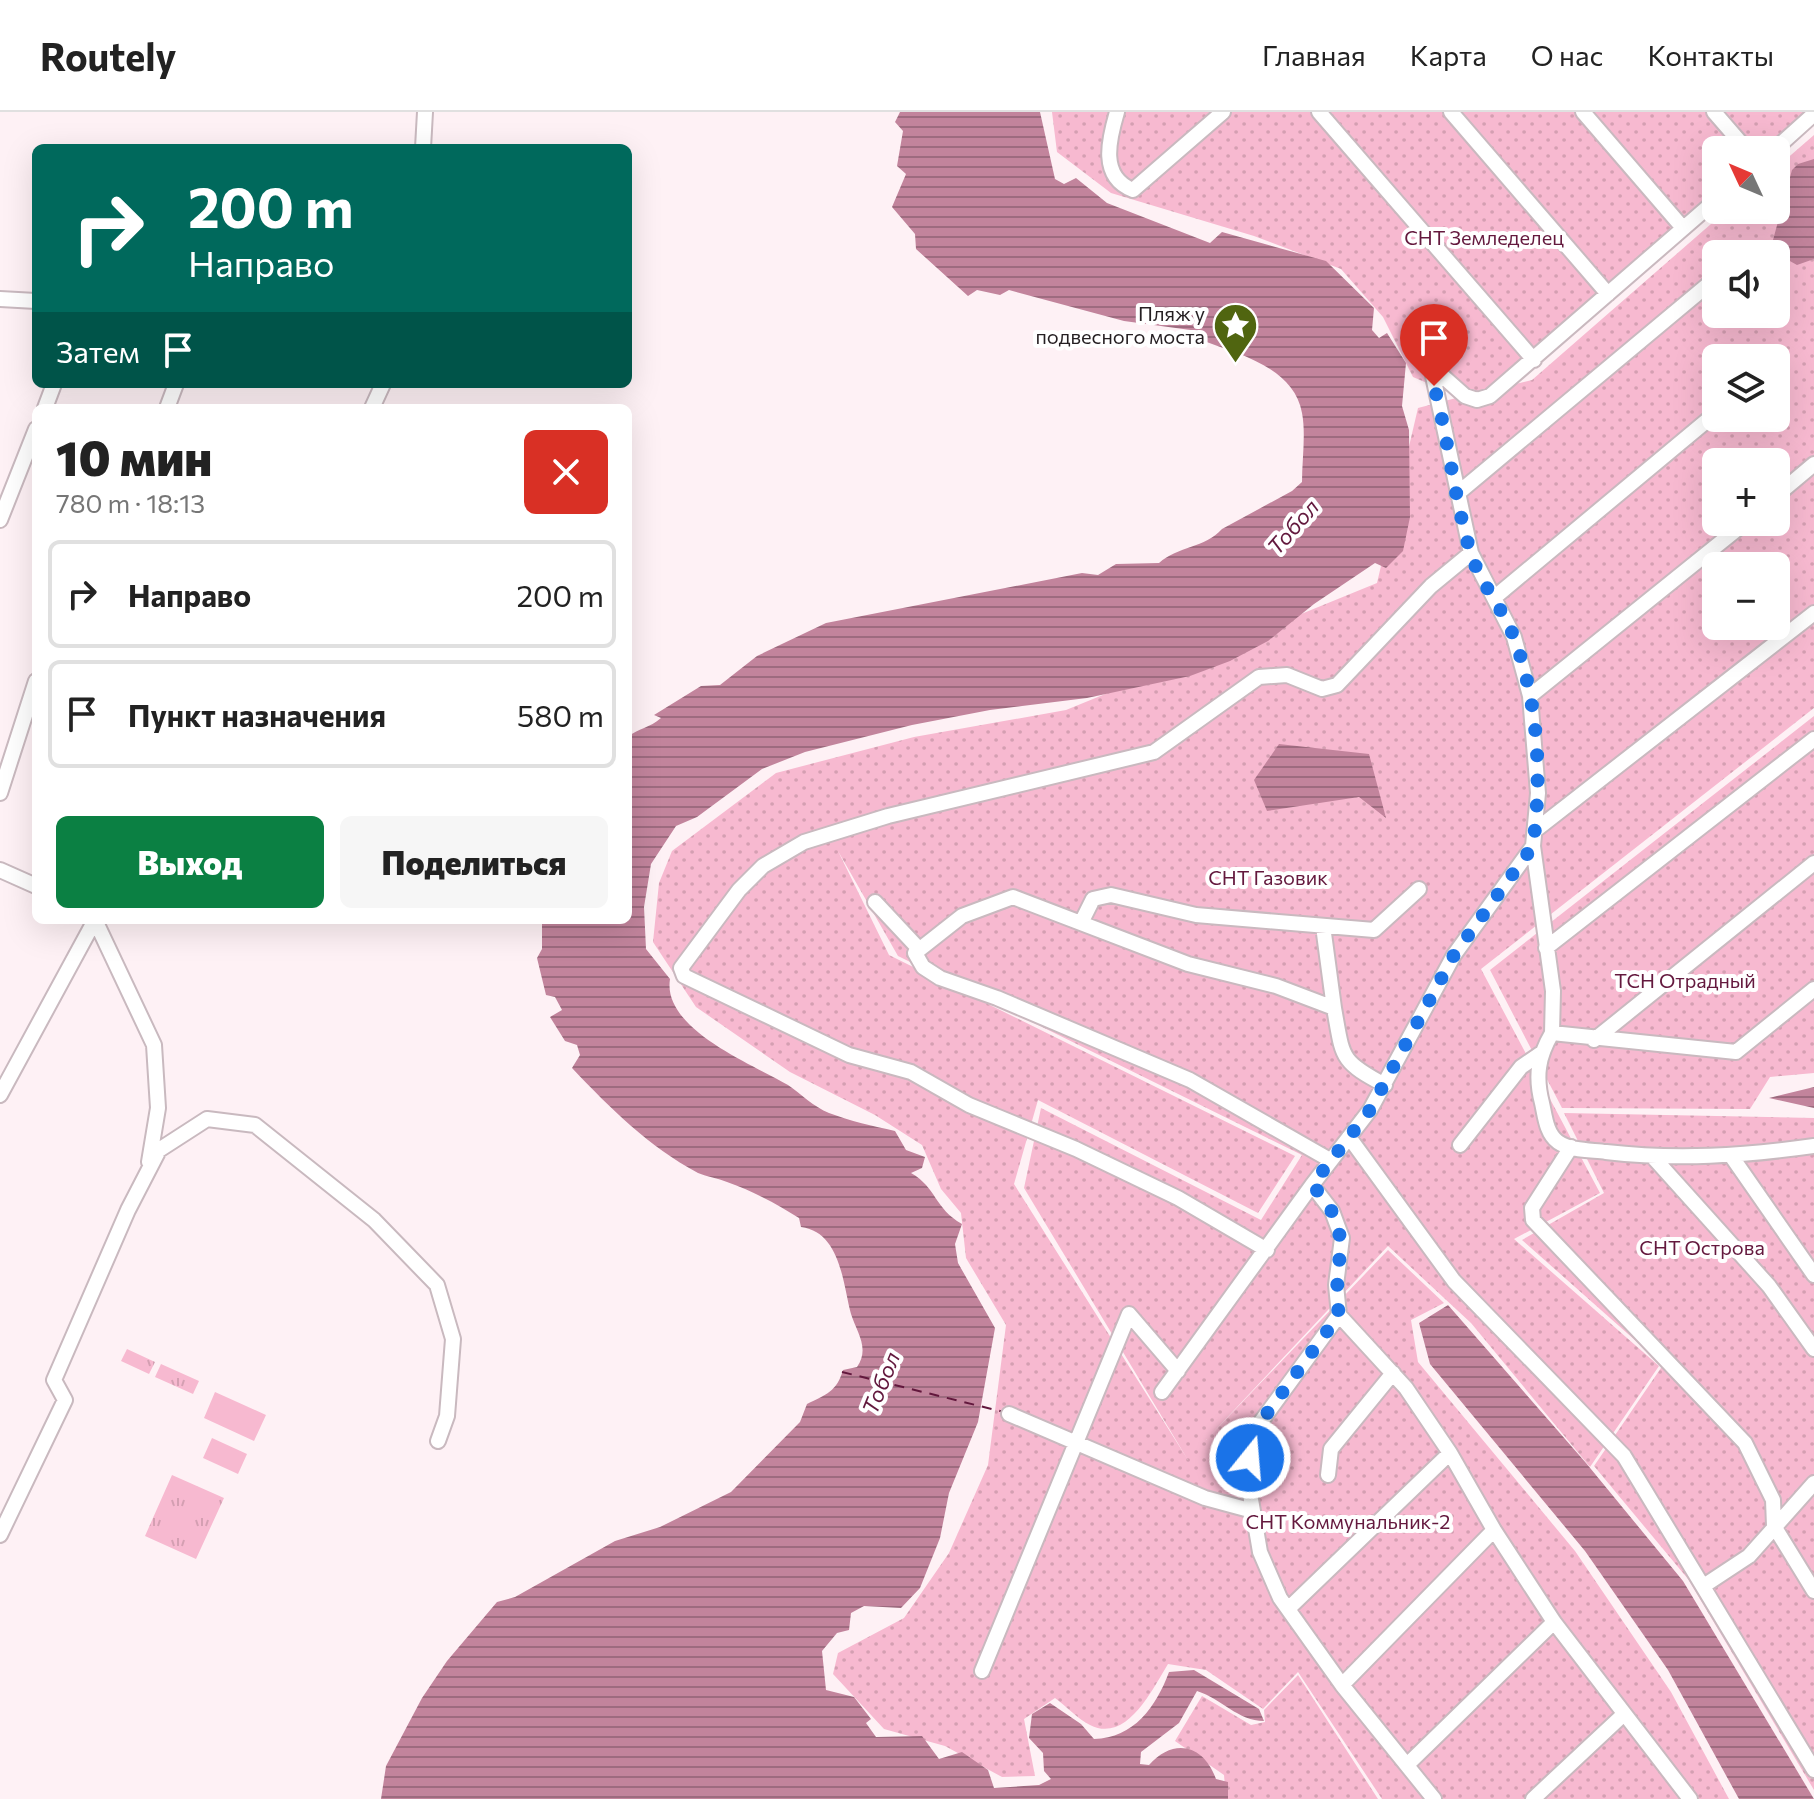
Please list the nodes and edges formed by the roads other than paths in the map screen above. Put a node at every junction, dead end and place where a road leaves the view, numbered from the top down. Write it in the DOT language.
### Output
graph roads {
  1 [pos="425,112"];
  2 [pos="1117,112"];
  3 [pos="1223,112"];
  4 [pos="1319,112"];
  5 [pos="1451,112"];
  6 [pos="1583,112"];
  7 [pos="1714,112"];
  8 [pos="1814,114"];
  9 [pos="1735,136"];
  10 [pos="1790,136"];
  11 [pos="423,144"];
  12 [pos="1702,212"];
  13 [pos="1683,228"];
  14 [pos="1702,290"];
  15 [pos="1608,294"];
  16 [pos="0,299"];
  17 [pos="32,301"];
  18 [pos="1534,360"];
  19 [pos="1702,425"];
  20 [pos="32,439"];
  21 [pos="1814,464"];
  22 [pos="1790,484"];
  23 [pos="1457,494"];
  24 [pos="0,520"];
  25 [pos="1729,536"];
  26 [pos="1471,553"];
  27 [pos="1495,597"];
  28 [pos="1814,613"];
  29 [pos="32,693"];
  30 [pos="1530,696"];
  31 [pos="1814,739"];
  32 [pos="0,793"];
  33 [pos="1537,829"];
  34 [pos="1533,846"];
  35 [pos="1814,863"];
  36 [pos="0,870"];
  37 [pos="32,884"];
  38 [pos="1419,889"];
  39 [pos="875,902"];
  40 [pos="1082,921"];
  41 [pos="93,924"];
  42 [pos="97,924"];
  43 [pos="1323,926"];
  44 [pos="1546,948"];
  45 [pos="919,949"];
  46 [pos="1814,989"];
  47 [pos="1334,1008"];
  48 [pos="1552,1033"];
  49 [pos="1594,1040"];
  50 [pos="1540,1054"];
  51 [pos="1385,1085"];
  52 [pos="0,1095"];
  53 [pos="1349,1137"];
  54 [pos="1460,1145"];
  55 [pos="1814,1146"];
  56 [pos="1571,1147"];
  57 [pos="1653,1157"];
  58 [pos="1732,1157"];
  59 [pos="1330,1160"];
  60 [pos="147,1173"];
  61 [pos="1312,1185"];
  62 [pos="1267,1250"];
  63 [pos="1814,1275"];
  64 [pos="1339,1315"];
  65 [pos="1814,1349"];
  66 [pos="1178,1371"];
  67 [pos="1393,1373"];
  68 [pos="1162,1392"];
  69 [pos="1009,1414"];
  70 [pos="438,1441"];
  71 [pos="1075,1445"];
  72 [pos="1450,1453"];
  73 [pos="1328,1475"];
  74 [pos="1814,1483"];
  75 [pos="1253,1511"];
  76 [pos="1774,1526"];
  77 [pos="1494,1530"];
  78 [pos="0,1535"];
  79 [pos="1705,1585"];
  80 [pos="1814,1591"];
  81 [pos="1288,1609"];
  82 [pos="1554,1622"];
  83 [pos="982,1671"];
  84 [pos="1342,1685"];
  85 [pos="1624,1714"];
  86 [pos="1407,1765"];
  87 [pos="1814,1770"];
  88 [pos="1434,1799"];
  89 [pos="1533,1799"];
  90 [pos="1690,1799"];
  1 -- 11 [label="street"];
  2 -- 3 [label="street"];
  4 -- 18 [label="street"];
  5 -- 15 [label="street"];
  6 -- 13 [label="street"];
  7 -- 9 [label="street"];
  8 -- 10 [label="street"];
  12 -- 13 [label="street"];
  13 -- 15 [label="street"];
  14 -- 23 [label="street"];
  15 -- 18 [label="street"];
  16 -- 17 [label="street"];
  18 -- 23 [label="street"];
  19 -- 27 [label="street"];
  20 -- 24 [label="street"];
  21 -- 22 [label="street"];
  23 -- 26 [label="street"];
  25 -- 30 [label="street"];
  26 -- 27 [label="street"];
  26 -- 62 [label="street"];
  27 -- 30 [label="street"];
  28 -- 33 [label="street"];
  29 -- 32 [label="street"];
  30 -- 33 [label="street"];
  31 -- 44 [label="street"];
  33 -- 34 [label="street"];
  34 -- 44 [label="street"];
  34 -- 51 [label="street"];
  35 -- 49 [label="street"];
  36 -- 37 [label="street"];
  38 -- 43 [label="street"];
  39 -- 45 [label="street"];
  40 -- 43 [label="street"];
  40 -- 45 [label="street"];
  40 -- 47 [label="street"];
  41 -- 52 [label="street"];
  42 -- 60 [label="street"];
  43 -- 47 [label="street"];
  44 -- 48 [label="street"];
  45 -- 59 [label="street"];
  46 -- 49 [label="street"];
  47 -- 51 [label="street"];
  48 -- 49 [label="street"];
  48 -- 50 [label="street"];
  50 -- 54 [label="street"];
  50 -- 56 [label="street"];
  51 -- 53 [label="street"];
  53 -- 59 [label="street"];
  53 -- 79 [label="street"];
  55 -- 58 [label="street"];
  56 -- 57 [label="street"];
  56 -- 76 [label="street"];
  57 -- 58 [label="street"];
  57 -- 65 [label="street"];
  58 -- 63 [label="street"];
  59 -- 61 [label="street"];
  60 -- 70 [label="street"];
  60 -- 78 [label="street"];
  61 -- 62 [label="street"];
  61 -- 64 [label="street"];
  62 -- 66 [label="street"];
  64 -- 67 [label="street"];
  64 -- 75 [label="street"];
  66 -- 68 [label="street"];
  66 -- 71 [label="street"];
  67 -- 72 [label="street"];
  67 -- 73 [label="street"];
  69 -- 71 [label="street"];
  71 -- 75 [label="street"];
  71 -- 83 [label="street"];
  72 -- 77 [label="street"];
  72 -- 81 [label="street"];
  74 -- 76 [label="street"];
  75 -- 81 [label="street"];
  76 -- 79 [label="street"];
  76 -- 80 [label="street"];
  77 -- 82 [label="street"];
  77 -- 84 [label="street"];
  79 -- 87 [label="street"];
  81 -- 84 [label="street"];
  82 -- 85 [label="street"];
  82 -- 86 [label="street"];
  84 -- 86 [label="street"];
  85 -- 89 [label="street"];
  85 -- 90 [label="street"];
  86 -- 88 [label="street"];
}
